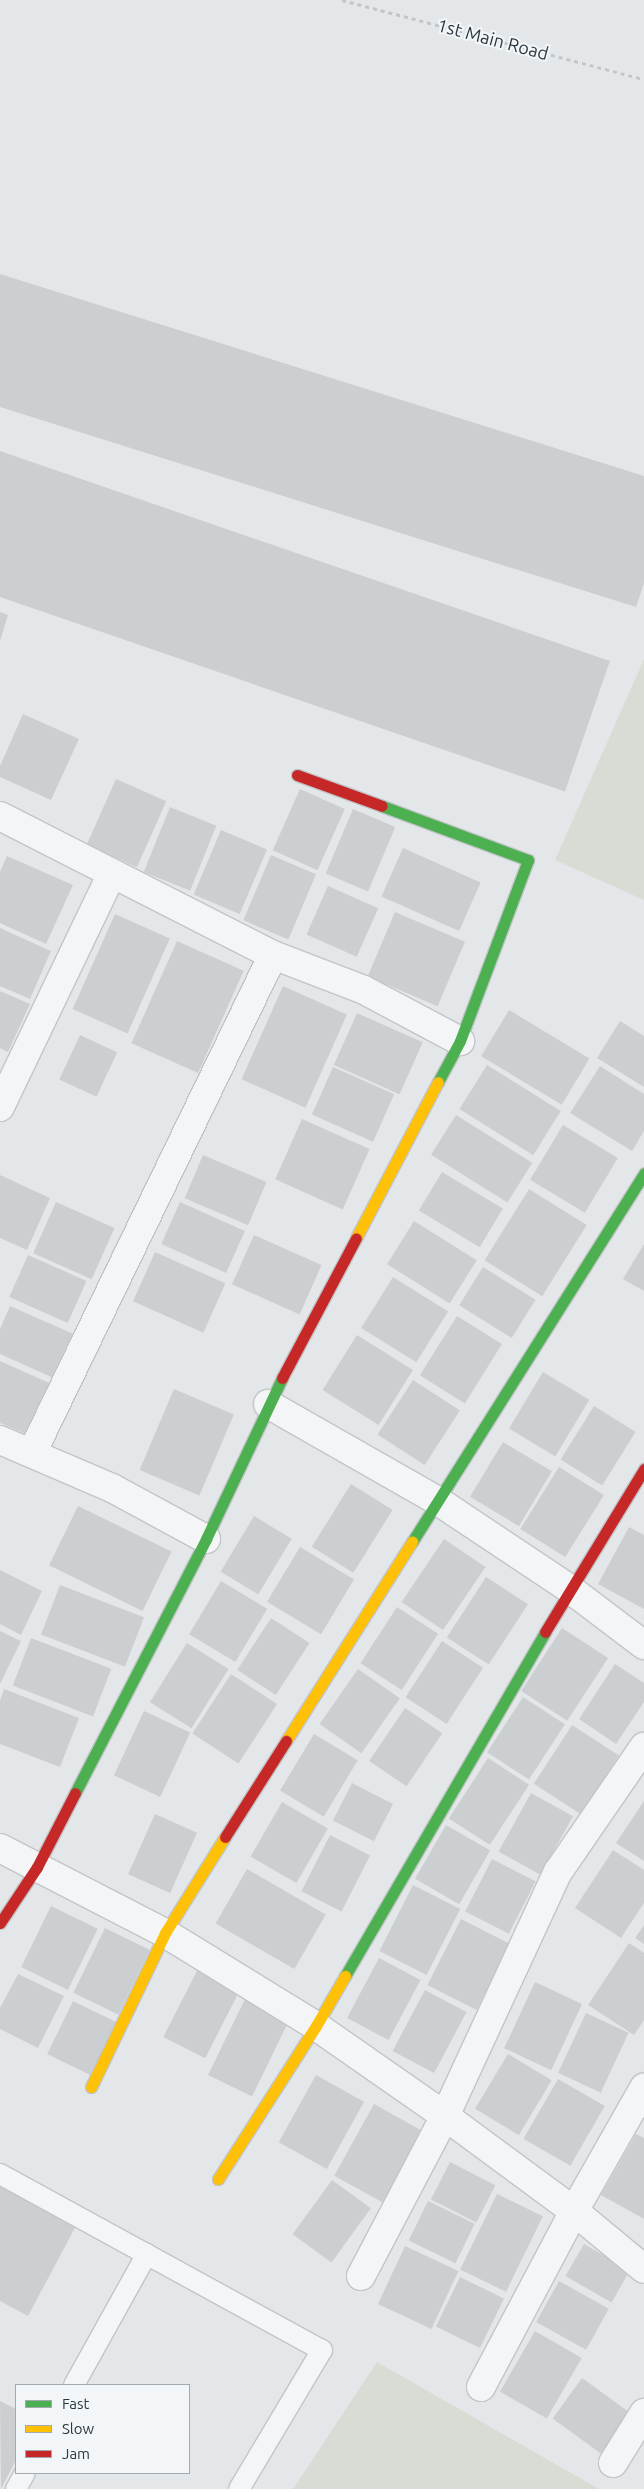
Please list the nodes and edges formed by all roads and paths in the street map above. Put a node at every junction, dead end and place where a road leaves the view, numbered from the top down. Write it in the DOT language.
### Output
graph roads {
  1 [pos="342,0"];
  2 [pos="644,79"];
  3 [pos="297,775"];
  4 [pos="0,816"];
  5 [pos="112,873"];
  6 [pos="273,954"];
  7 [pos="460,1041"];
  8 [pos="0,1107"];
  9 [pos="644,1173"];
  10 [pos="268,1404"];
  11 [pos="0,1440"];
  12 [pos="32,1454"];
  13 [pos="644,1469"];
  14 [pos="438,1501"];
  15 [pos="206,1539"];
  16 [pos="570,1589"];
  17 [pos="644,1645"];
  18 [pos="644,1747"];
  19 [pos="0,1848"];
  20 [pos="37,1867"];
  21 [pos="0,1924"];
  22 [pos="165,1933"];
  23 [pos="316,2026"];
  24 [pos="91,2087"];
  25 [pos="644,2088"];
  26 [pos="445,2116"];
  27 [pos="0,2174"];
  28 [pos="218,2178"];
  29 [pos="574,2210"];
  30 [pos="147,2254"];
  31 [pos="644,2268"];
  32 [pos="361,2276"];
  33 [pos="75,2384"];
  34 [pos="481,2387"];
  35 [pos="644,2413"];
  36 [pos="613,2463"];
  37 [pos="24,2474"];
  38 [pos="16,2489"];
  39 [pos="239,2489"];
  1 -- 2 [label="path, 1st Main Road"];
  3 -- 7 [label="street"];
  4 -- 5 [label="street"];
  5 -- 6 [label="street"];
  5 -- 8 [label="street"];
  6 -- 7 [label="street"];
  6 -- 12 [label="street"];
  7 -- 10 [label="street"];
  9 -- 14 [label="street"];
  10 -- 14 [label="street"];
  10 -- 15 [label="street"];
  11 -- 12 [label="street"];
  12 -- 15 [label="street"];
  13 -- 16 [label="street"];
  14 -- 16 [label="street"];
  14 -- 22 [label="street"];
  15 -- 20 [label="street"];
  16 -- 17 [label="street"];
  16 -- 23 [label="street"];
  18 -- 26 [label="street"];
  19 -- 20 [label="street"];
  20 -- 21 [label="street"];
  20 -- 22 [label="street"];
  22 -- 23 [label="street"];
  22 -- 24 [label="street"];
  23 -- 26 [label="street"];
  23 -- 28 [label="street"];
  25 -- 29 [label="street"];
  26 -- 29 [label="street"];
  26 -- 32 [label="street"];
  27 -- 30 [label="lane"];
  29 -- 31 [label="street"];
  29 -- 34 [label="street"];
  30 -- 33 [label="lane"];
  30 -- 39 [label="lane"];
  35 -- 36 [label="street"];
  37 -- 38 [label="lane"];
}
